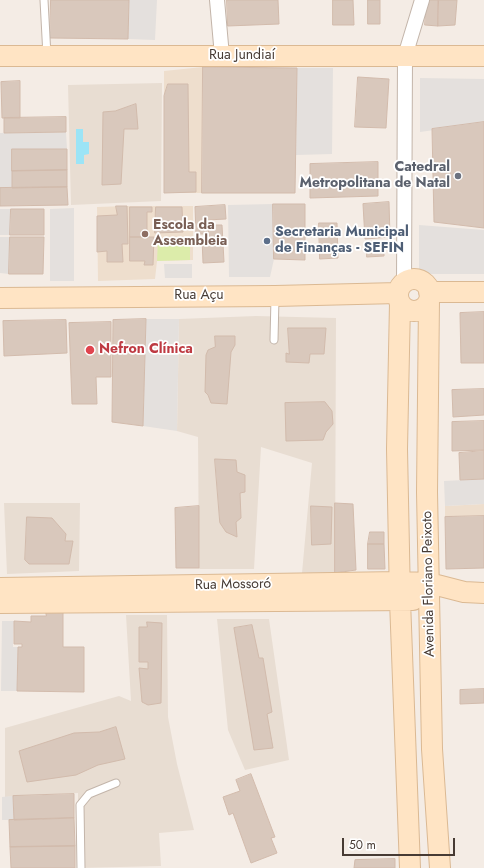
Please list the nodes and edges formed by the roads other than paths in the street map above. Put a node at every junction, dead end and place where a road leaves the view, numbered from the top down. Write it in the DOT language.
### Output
graph roads {
  1 [pos="44,0"];
  2 [pos="217,0"];
  3 [pos="422,0"];
  4 [pos="0,56"];
  5 [pos="47,56"];
  6 [pos="222,56"];
  7 [pos="405,56"];
  8 [pos="484,56"];
  9 [pos="484,292"];
  10 [pos="401,293"];
  11 [pos="275,296"];
  12 [pos="429,296"];
  13 [pos="0,298"];
  14 [pos="274,340"];
  15 [pos="397,450"];
  16 [pos="428,450"];
  17 [pos="0,588"];
  18 [pos="400,591"];
  19 [pos="429,591"];
  20 [pos="484,592"];
  21 [pos="0,603"];
  22 [pos="432,749"];
  23 [pos="405,751"];
  24 [pos="116,783"];
  25 [pos="81,868"];
  26 [pos="410,868"];
  27 [pos="440,868"];
  1 -- 5 [label="lane"];
  2 -- 6 [label="street"];
  3 -- 7 [label="street, Avenida Floriano Peixoto"];
  4 -- 5 [label="street, Rua Jundiaí"];
  5 -- 6 [label="street, Rua Jundiaí"];
  6 -- 7 [label="street, Rua Jundiaí"];
  7 -- 8 [label="street, Rua Jundiaí"];
  7 -- 10 [label="street, Avenida Floriano Peixoto"];
  9 -- 12 [label="street"];
  10 -- 11 [label="street, Rua Açu"];
  10 -- 12 [label="street"];
  10 -- 12 [label="street"];
  10 -- 15 [label="street, Avenida Floriano Peixoto"];
  11 -- 13 [label="street, Rua Açu"];
  11 -- 14 [label="lane"];
  12 -- 16 [label="street, Avenida Floriano Peixoto"];
  15 -- 16 [label="street"];
  15 -- 18 [label="street, Avenida Floriano Peixoto"];
  16 -- 19 [label="street, Avenida Floriano Peixoto"];
  17 -- 18 [label="street, Rua Mossoró"];
  18 -- 19 [label="street, Rua Mossoró"];
  18 -- 21 [label="street, Rua Mossoró"];
  18 -- 23 [label="street, Avenida Floriano Peixoto"];
  19 -- 20 [label="street, Rua Mossoró"];
  19 -- 22 [label="street, Avenida Floriano Peixoto"];
  22 -- 23 [label="street"];
  22 -- 27 [label="street, Avenida Floriano Peixoto"];
  23 -- 26 [label="street, Avenida Floriano Peixoto"];
  24 -- 25 [label="lane"];
}
